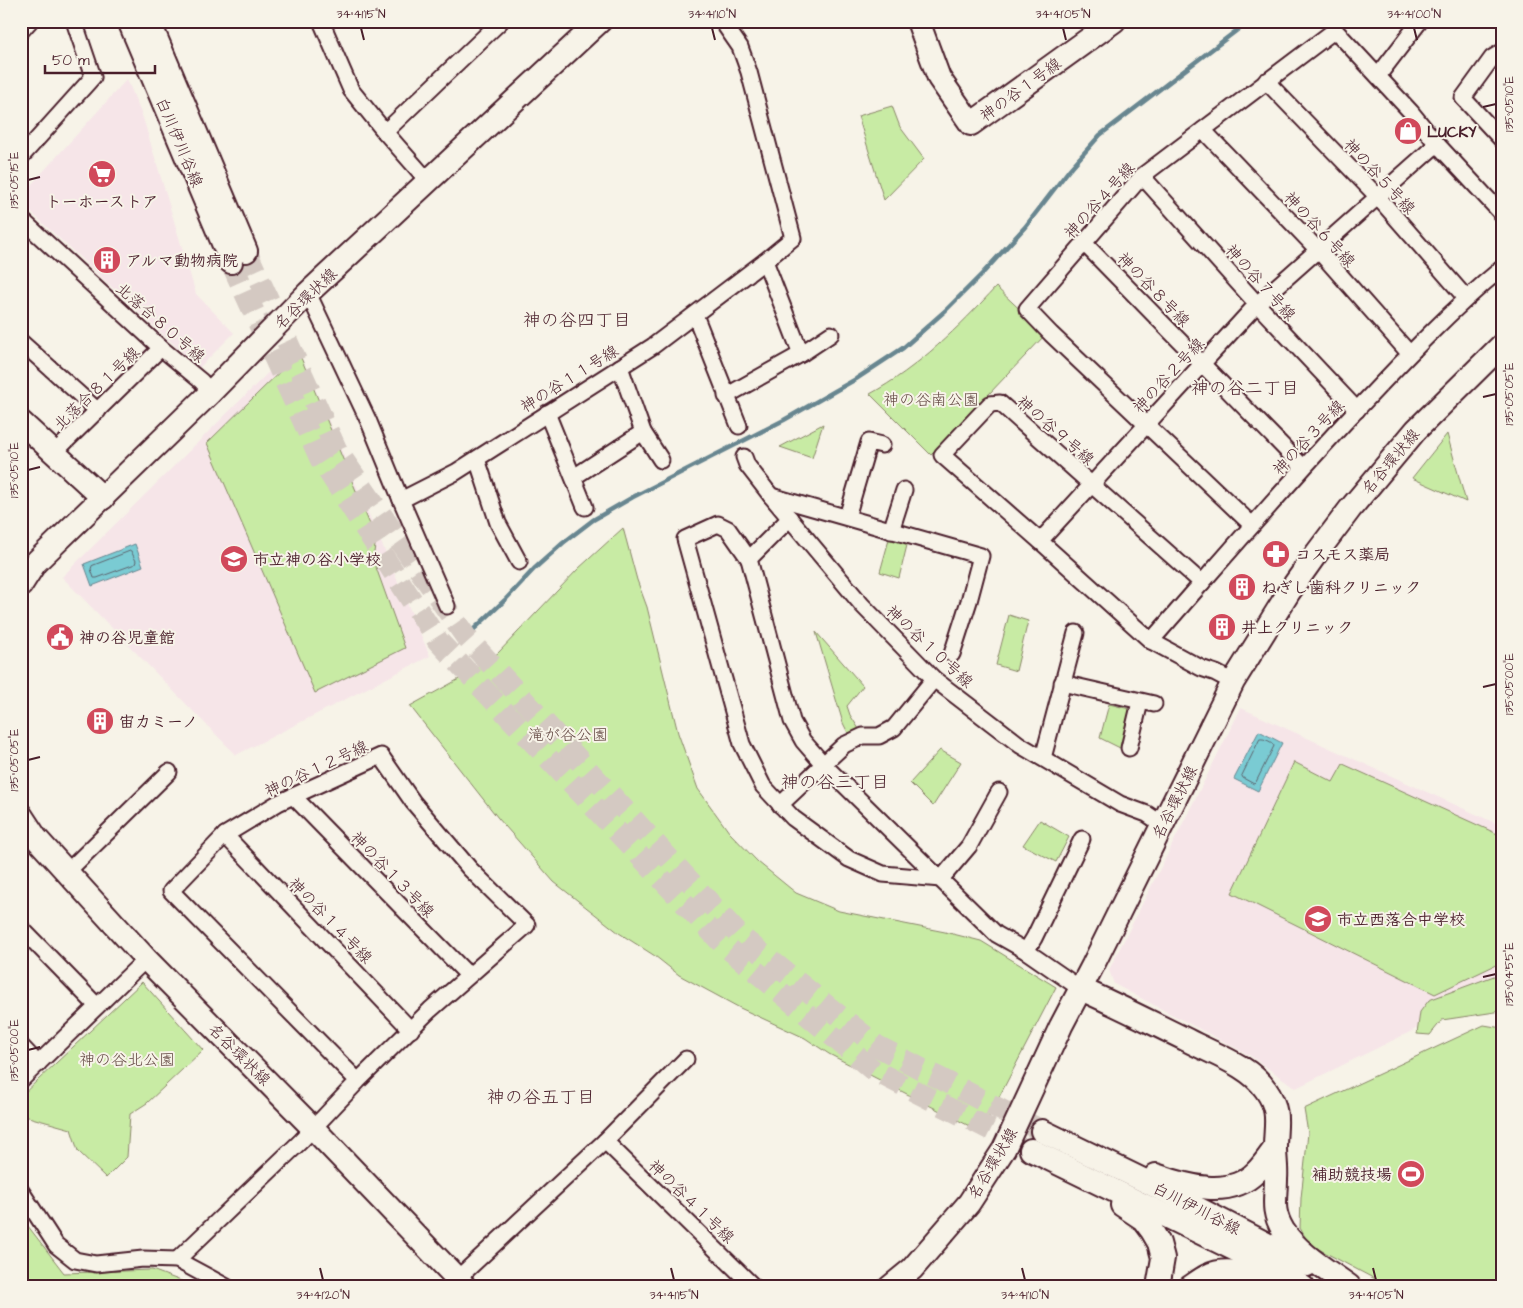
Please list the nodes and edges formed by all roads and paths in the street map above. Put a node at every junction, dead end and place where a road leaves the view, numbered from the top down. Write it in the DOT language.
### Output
graph roads {
  1 [pos="30,21"];
  2 [pos="74,21"];
  3 [pos="129,21"];
  4 [pos="149,21"];
  5 [pos="321,21"];
  6 [pos="600,21"];
  7 [pos="722,21"];
  8 [pos="918,21"];
  9 [pos="1114,21"];
  10 [pos="1420,21"];
  11 [pos="496,23"];
  12 [pos="1340,26"];
  13 [pos="21,31"];
  14 [pos="1502,52"];
  15 [pos="1378,76"];
  16 [pos="1266,81"];
  17 [pos="1203,130"];
  18 [pos="385,132"];
  19 [pos="1502,140"];
  20 [pos="1437,144"];
  21 [pos="21,157"];
  22 [pos="1142,176"];
  23 [pos="428,180"];
  24 [pos="1377,196"];
  25 [pos="1502,214"];
  26 [pos="21,219"];
  27 [pos="1084,242"];
  28 [pos="1318,250"];
  29 [pos="765,261"];
  30 [pos="1502,268"];
  31 [pos="308,293"];
  32 [pos="1466,298"];
  33 [pos="1257,304"];
  34 [pos="695,315"];
  35 [pos="831,334"];
  36 [pos="21,342"];
  37 [pos="1502,345"];
  38 [pos="161,348"];
  39 [pos="1409,353"];
  40 [pos="801,354"];
  41 [pos="1202,364"];
  42 [pos="620,367"];
  43 [pos="211,392"];
  44 [pos="726,396"];
  45 [pos="1357,410"];
  46 [pos="98,411"];
  47 [pos="547,413"];
  48 [pos="21,422"];
  49 [pos="1146,424"];
  50 [pos="738,426"];
  51 [pos="643,432"];
  52 [pos="882,445"];
  53 [pos="54,453"];
  54 [pos="744,457"];
  55 [pos="477,458"];
  56 [pos="660,460"];
  57 [pos="1303,467"];
  58 [pos="574,477"];
  59 [pos="1092,484"];
  60 [pos="904,490"];
  61 [pos="771,496"];
  62 [pos="103,498"];
  63 [pos="401,500"];
  64 [pos="585,507"];
  65 [pos="847,517"];
  66 [pos="790,518"];
  67 [pos="1252,525"];
  68 [pos="891,531"];
  69 [pos="1040,540"];
  70 [pos="749,559"];
  71 [pos="518,562"];
  72 [pos="1202,583"];
  73 [pos="21,585"];
  74 [pos="447,606"];
  75 [pos="1076,633"];
  76 [pos="1151,641"];
  77 [pos="952,654"];
  78 [pos="934,679"];
  79 [pos="1233,682"];
  80 [pos="1062,683"];
  81 [pos="1129,748"];
  82 [pos="1043,758"];
  83 [pos="824,765"];
  84 [pos="169,772"];
  85 [pos="1000,792"];
  86 [pos="293,796"];
  87 [pos="780,805"];
  88 [pos="21,815"];
  89 [pos="1162,824"];
  90 [pos="225,835"];
  91 [pos="1082,839"];
  92 [pos="67,872"];
  93 [pos="941,879"];
  94 [pos="21,928"];
  95 [pos="1026,951"];
  96 [pos="146,959"];
  97 [pos="468,975"];
  98 [pos="1081,989"];
  99 [pos="97,1006"];
  100 [pos="411,1030"];
  101 [pos="21,1046"];
  102 [pos="686,1059"];
  103 [pos="38,1064"];
  104 [pos="21,1080"];
  105 [pos="358,1081"];
  106 [pos="313,1128"];
  107 [pos="1042,1131"];
  108 [pos="606,1140"];
  109 [pos="1070,1144"];
  110 [pos="1275,1148"];
  111 [pos="1031,1150"];
  112 [pos="1089,1178"];
  113 [pos="21,1191"];
  114 [pos="177,1260"];
  115 [pos="461,1283"];
  116 [pos="1349,1286"];
  117 [pos="228,1287"];
  118 [pos="754,1287"];
  119 [pos="890,1287"];
  120 [pos="1158,1287"];
  121 [pos="1190,1287"];
  122 [pos="1281,1287"];
  123 [pos="1303,1287"];
  1 -- 13 [label="street"];
  2 -- 21 [label="street"];
  3 -- 4 [label="street, 白川伊川谷線"];
  5 -- 18 [label="street"];
  6 -- 23 [label="street, 名谷環状線"];
  7 -- 29 [label="street, 神の谷１１号線"];
  8 -- 9 [label="street, 神の谷１号線"];
  10 -- 15 [label="street"];
  11 -- 18 [label="street"];
  12 -- 15 [label="street, 神の谷４号線"];
  12 -- 16 [label="street, 神の谷４号線"];
  14 -- 19 [label="street"];
  15 -- 20 [label="street, 神の谷４号線"];
  16 -- 17 [label="street, 神の谷４号線"];
  16 -- 24 [label="street, 神の谷５号線"];
  17 -- 22 [label="street, 神の谷４号線"];
  17 -- 28 [label="street, 神の谷６号線"];
  18 -- 23 [label="street"];
  20 -- 24 [label="street, 神の谷２号線"];
  20 -- 25 [label="street"];
  22 -- 27 [label="street, 神の谷４号線"];
  22 -- 33 [label="street, 神の谷７号線"];
  23 -- 31 [label="street, 名谷環状線"];
  24 -- 28 [label="street, 神の谷２号線"];
  24 -- 32 [label="street, 神の谷５号線"];
  26 -- 38 [label="street, 北落合８０号線"];
  27 -- 41 [label="street, 神の谷８号線"];
  27 -- 49 [label="street, 神の谷４号線"];
  28 -- 33 [label="street, 神の谷２号線"];
  28 -- 39 [label="street, 神の谷６号線"];
  29 -- 34 [label="street, 神の谷１１号線"];
  29 -- 40 [label="street"];
  30 -- 32 [label="street, 神の谷３号線"];
  31 -- 43 [label="street, 名谷環状線"];
  31 -- 63 [label="street"];
  32 -- 39 [label="street, 神の谷３号線"];
  33 -- 41 [label="street, 神の谷２号線"];
  33 -- 45 [label="street, 神の谷７号線"];
  34 -- 42 [label="street, 神の谷１１号線"];
  34 -- 44 [label="street"];
  35 -- 40 [label="street"];
  36 -- 46 [label="street"];
  37 -- 79 [label="street, 名谷環状線"];
  38 -- 43 [label="street, 北落合８０号線"];
  38 -- 46 [label="street, 北落合８１号線"];
  39 -- 45 [label="street, 神の谷３号線"];
  40 -- 44 [label="street"];
  41 -- 49 [label="street, 神の谷２号線"];
  41 -- 57 [label="street, 神の谷８号線"];
  42 -- 47 [label="street, 神の谷１１号線"];
  42 -- 51 [label="street"];
  43 -- 62 [label="street, 名谷環状線"];
  44 -- 50 [label="street"];
  45 -- 57 [label="street, 神の谷３号線"];
  46 -- 53 [label="street, 北落合８１号線"];
  47 -- 55 [label="street, 神の谷１１号線"];
  47 -- 58 [label="street"];
  48 -- 53 [label="street"];
  49 -- 59 [label="street, 神の谷２号線"];
  49 -- 67 [label="street, 神の谷４号線"];
  51 -- 56 [label="street"];
  51 -- 58 [label="street"];
  52 -- 65 [label="street"];
  53 -- 62 [label="street"];
  54 -- 61 [label="street, 神の谷１０号線"];
  55 -- 63 [label="street, 神の谷１１号線"];
  55 -- 71 [label="street"];
  57 -- 67 [label="street, 神の谷３号線"];
  58 -- 64 [label="street"];
  59 -- 69 [label="street, 神の谷２号線"];
  59 -- 69 [label="street, 神の谷９号線"];
  59 -- 72 [label="street, 神の谷９号線"];
  60 -- 68 [label="street"];
  61 -- 65 [label="street"];
  61 -- 66 [label="street, 神の谷１０号線"];
  62 -- 73 [label="street, 名谷環状線"];
  63 -- 74 [label="street"];
  65 -- 68 [label="street"];
  66 -- 70 [label="street"];
  66 -- 78 [label="street, 神の谷１０号線"];
  67 -- 72 [label="street, 神の谷３号線"];
  68 -- 77 [label="street"];
  69 -- 76 [label="street"];
  70 -- 83 [label="street"];
  70 -- 87 [label="street"];
  72 -- 76 [label="street, 神の谷３号線"];
  75 -- 80 [label="street"];
  76 -- 79 [label="street"];
  78 -- 82 [label="street, 神の谷１０号線"];
  78 -- 83 [label="street"];
  79 -- 89 [label="street, 名谷環状線"];
  80 -- 81 [label="street"];
  80 -- 82 [label="street"];
  82 -- 89 [label="street, 神の谷１０号線"];
  83 -- 87 [label="street"];
  83 -- 93 [label="street"];
  84 -- 92 [label="street"];
  85 -- 93 [label="street"];
  86 -- 90 [label="street, 神の谷１２号線"];
  86 -- 97 [label="street, 神の谷１３号線"];
  86 -- 97 [label="street, 神の谷１２号線"];
  87 -- 93 [label="street"];
  88 -- 92 [label="street, 名谷環状線"];
  89 -- 98 [label="street, 名谷環状線"];
  90 -- 100 [label="street, 神の谷１４号線"];
  90 -- 105 [label="street, 神の谷１２号線"];
  91 -- 95 [label="street"];
  92 -- 96 [label="street, 名谷環状線"];
  93 -- 95 [label="street"];
  94 -- 99 [label="street"];
  95 -- 98 [label="street"];
  96 -- 99 [label="street"];
  96 -- 106 [label="street, 名谷環状線"];
  97 -- 100 [label="street, 神の谷１２号線"];
  98 -- 110 [label="street"];
  98 -- 119 [label="street, 名谷環状線"];
  99 -- 103 [label="street"];
  100 -- 105 [label="street, 神の谷１２号線"];
  101 -- 103 [label="street"];
  102 -- 108 [label="street"];
  103 -- 104 [label="street"];
  105 -- 106 [label="street, 神の谷１２号線"];
  106 -- 114 [label="street, 神の谷１２号線"];
  106 -- 115 [label="street, 名谷環状線"];
  107 -- 109 [label="street, 白川伊川谷線"];
  108 -- 115 [label="street"];
  108 -- 118 [label="street, 神の谷４１号線"];
  109 -- 110 [label="street"];
  109 -- 116 [label="street, 白川伊川谷線"];
  110 -- 116 [label="street"];
  111 -- 112 [label="street, 白川伊川谷線"];
  112 -- 120 [label="street"];
  112 -- 123 [label="street, 白川伊川谷線"];
  113 -- 114 [label="street"];
  114 -- 117 [label="street"];
  121 -- 122 [label="street"];
}
